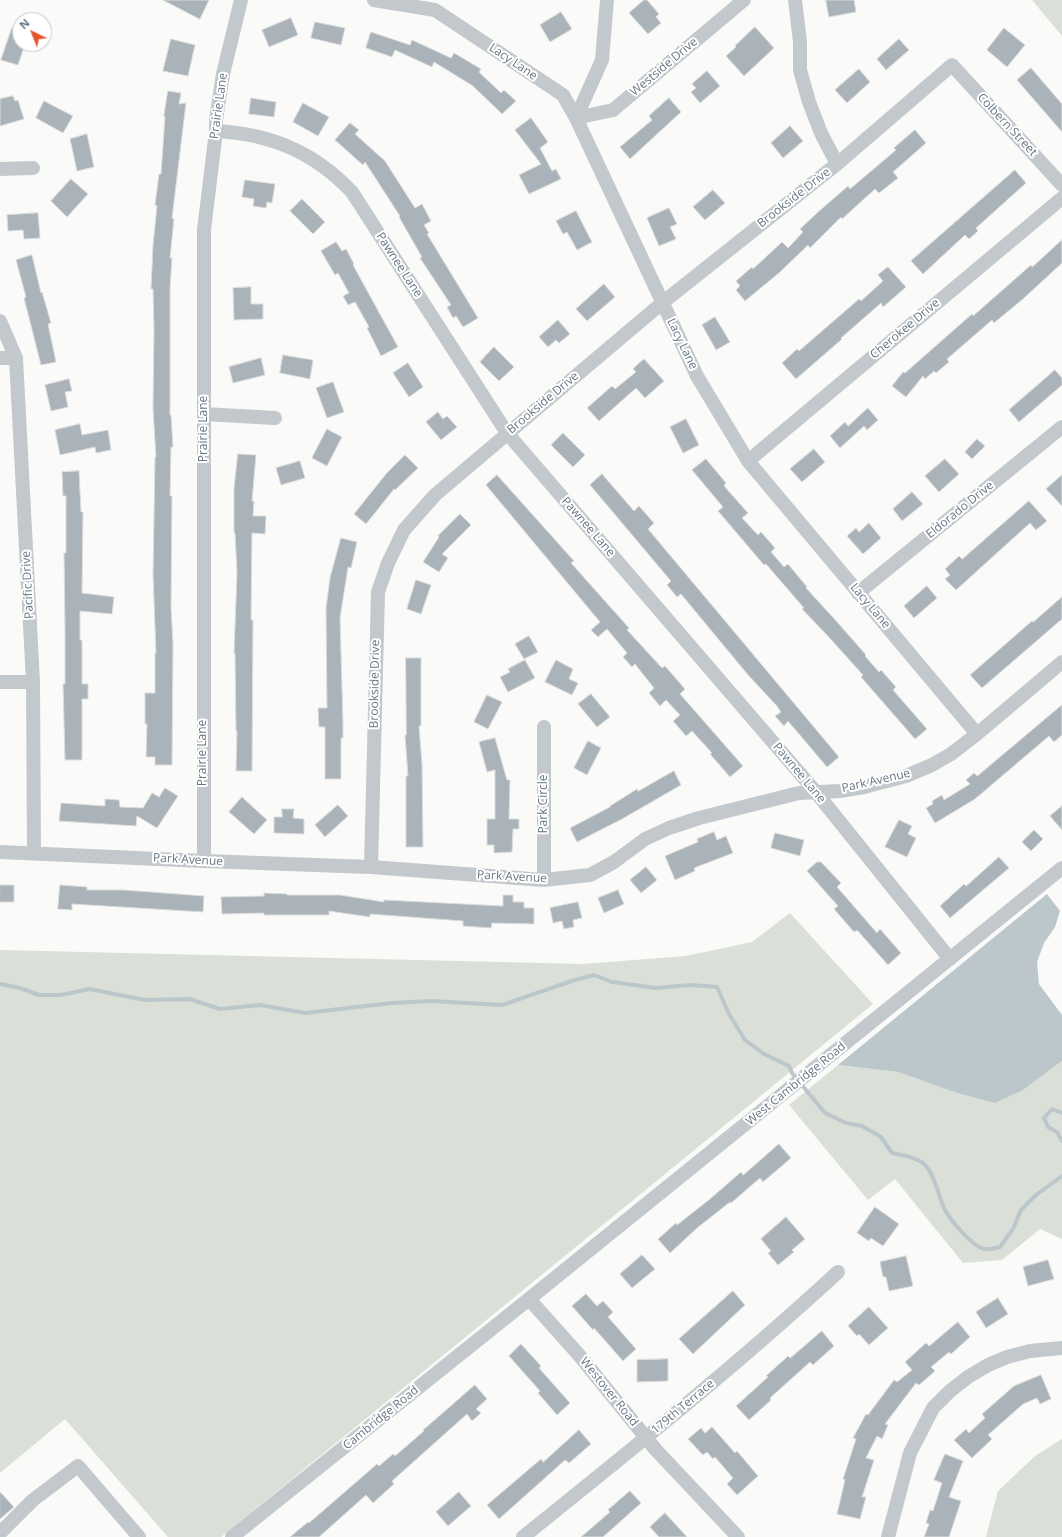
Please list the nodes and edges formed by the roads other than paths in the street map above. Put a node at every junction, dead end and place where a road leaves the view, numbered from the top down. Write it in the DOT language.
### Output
graph roads {
  1 [pos="241,0"];
  2 [pos="374,0"];
  3 [pos="607,0"];
  4 [pos="744,0"];
  5 [pos="795,0"];
  6 [pos="437,5"];
  7 [pos="952,65"];
  8 [pos="576,118"];
  9 [pos="216,131"];
  10 [pos="837,164"];
  11 [pos="0,168"];
  12 [pos="33,168"];
  13 [pos="1062,185"];
  14 [pos="1062,198"];
  15 [pos="662,303"];
  16 [pos="0,321"];
  17 [pos="0,358"];
  18 [pos="16,358"];
  19 [pos="204,414"];
  20 [pos="275,418"];
  21 [pos="1062,427"];
  22 [pos="507,433"];
  23 [pos="748,461"];
  24 [pos="858,593"];
  25 [pos="1062,662"];
  26 [pos="0,682"];
  27 [pos="33,682"];
  28 [pos="544,727"];
  29 [pos="977,734"];
  30 [pos="815,791"];
  31 [pos="0,852"];
  32 [pos="34,853"];
  33 [pos="204,862"];
  34 [pos="371,867"];
  35 [pos="1062,868"];
  36 [pos="544,880"];
  37 [pos="950,959"];
  38 [pos="838,1272"];
  39 [pos="529,1299"];
  40 [pos="1062,1348"];
  41 [pos="646,1438"];
  42 [pos="0,1533"];
  43 [pos="139,1537"];
  44 [pos="232,1537"];
  45 [pos="523,1537"];
  46 [pos="738,1537"];
  47 [pos="888,1537"];
  1 -- 9 [label="street, Prairie Lane"];
  2 -- 6 [label="street, Lacy Lane"];
  3 -- 8 [label="street"];
  4 -- 8 [label="street, Westside Drive"];
  5 -- 10 [label="street"];
  6 -- 8 [label="street, Lacy Lane"];
  7 -- 10 [label="street, Brookside Drive"];
  7 -- 13 [label="street, Colbern Street"];
  8 -- 15 [label="street, Lacy Lane"];
  9 -- 19 [label="street, Prairie Lane"];
  9 -- 22 [label="street, Pawnee Lane"];
  10 -- 15 [label="street, Brookside Drive"];
  11 -- 12 [label="street"];
  14 -- 23 [label="street, Cherokee Drive"];
  15 -- 22 [label="street, Brookside Drive"];
  15 -- 23 [label="street, Lacy Lane"];
  16 -- 18 [label="street, Pacific Drive"];
  17 -- 18 [label="street"];
  18 -- 27 [label="street, Pacific Drive"];
  19 -- 20 [label="street"];
  19 -- 33 [label="street, Prairie Lane"];
  21 -- 24 [label="street, Eldorado Drive"];
  22 -- 30 [label="street, Pawnee Lane"];
  22 -- 34 [label="street, Brookside Drive"];
  23 -- 24 [label="street, Lacy Lane"];
  24 -- 29 [label="street, Lacy Lane"];
  25 -- 29 [label="street, Park Avenue"];
  26 -- 27 [label="street"];
  27 -- 32 [label="street, Pacific Drive"];
  28 -- 36 [label="street, Park Circle"];
  29 -- 30 [label="street, Park Avenue"];
  30 -- 36 [label="street, Park Avenue"];
  30 -- 37 [label="street, Pawnee Lane"];
  31 -- 32 [label="street, Park Avenue"];
  32 -- 33 [label="street, Park Avenue"];
  33 -- 34 [label="street, Park Avenue"];
  34 -- 36 [label="street, Park Avenue"];
  35 -- 37 [label="street, West Cambridge Road"];
  37 -- 39 [label="street, West Cambridge Road"];
  38 -- 41 [label="street, 179th Terrace"];
  39 -- 41 [label="street, Westover Road"];
  39 -- 44 [label="street, Cambridge Road"];
  40 -- 47 [label="street"];
  41 -- 45 [label="street, 179th Terrace"];
  41 -- 46 [label="street, Westover Road"];
  42 -- 43 [label="street"];
}
